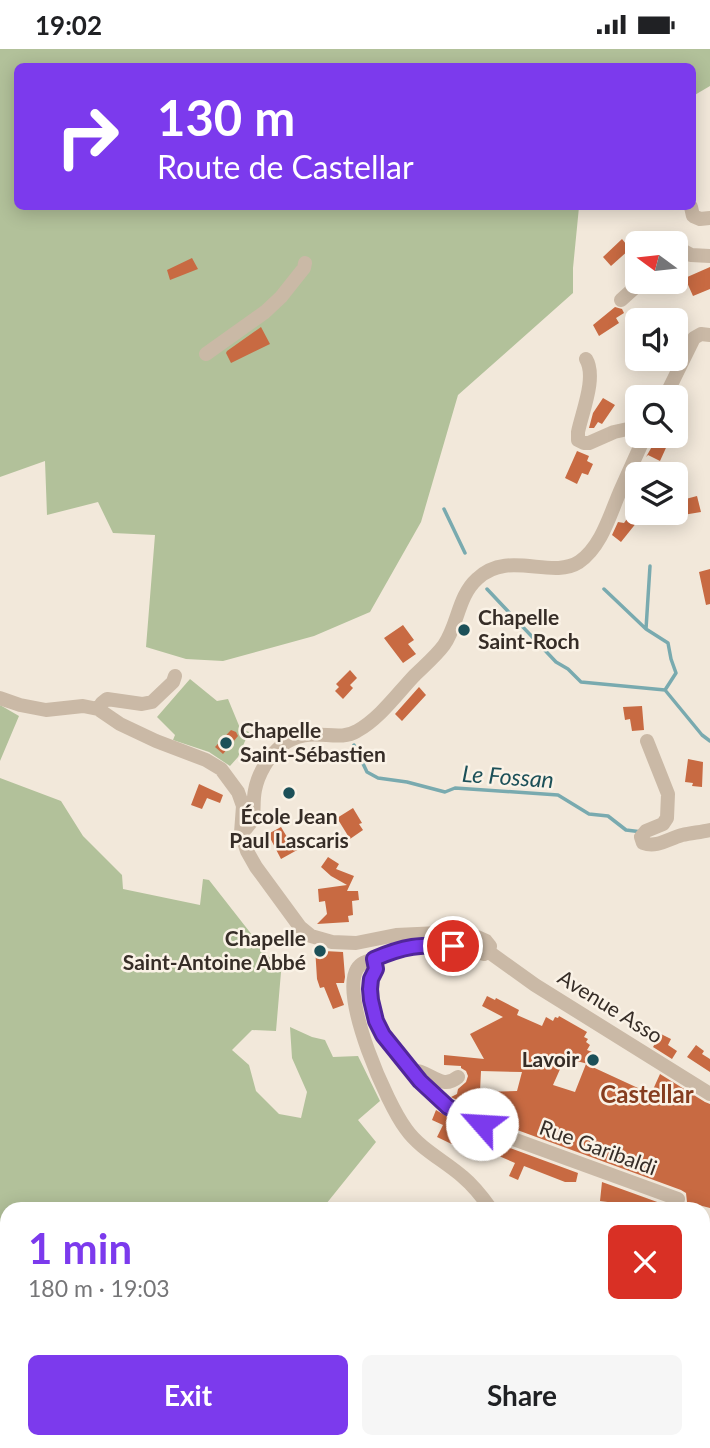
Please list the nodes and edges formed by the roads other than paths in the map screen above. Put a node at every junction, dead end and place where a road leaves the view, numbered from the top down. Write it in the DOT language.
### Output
graph roads {
  1 [pos="692,210"];
  2 [pos="710,218"];
  3 [pos="688,253"];
  4 [pos="710,256"];
  5 [pos="305,263"];
  6 [pos="628,294"];
  7 [pos="621,300"];
  8 [pos="710,335"];
  9 [pos="206,354"];
  10 [pos="586,359"];
  11 [pos="671,385"];
  12 [pos="625,430"];
  13 [pos="640,448"];
  14 [pos="175,676"];
  15 [pos="0,698"];
  16 [pos="98,709"];
  17 [pos="647,741"];
  18 [pos="710,830"];
  19 [pos="241,833"];
  20 [pos="489,952"];
  21 [pos="374,959"];
  22 [pos="412,1070"];
  23 [pos="458,1077"];
  24 [pos="710,1094"];
  25 [pos="678,1199"];
  26 [pos="485,1202"];
  1 -- 2 [label="street"];
  3 -- 4 [label="street"];
  5 -- 9 [label="street"];
  6 -- 7 [label="street"];
  8 -- 11 [label="street"];
  10 -- 12 [label="street"];
  13 -- 19 [label="street"];
  14 -- 16 [label="street"];
  15 -- 16 [label="street"];
  16 -- 19 [label="street"];
  17 -- 18 [label="street"];
  19 -- 20 [label="street, Avenue Asso"];
  20 -- 21 [label="street"];
  20 -- 24 [label="street, Avenue Asso"];
  21 -- 22 [label="street, Rue Garibaldi"];
  21 -- 26 [label="street"];
  22 -- 23 [label="street"];
  22 -- 25 [label="street, Rue Garibaldi"];
}
